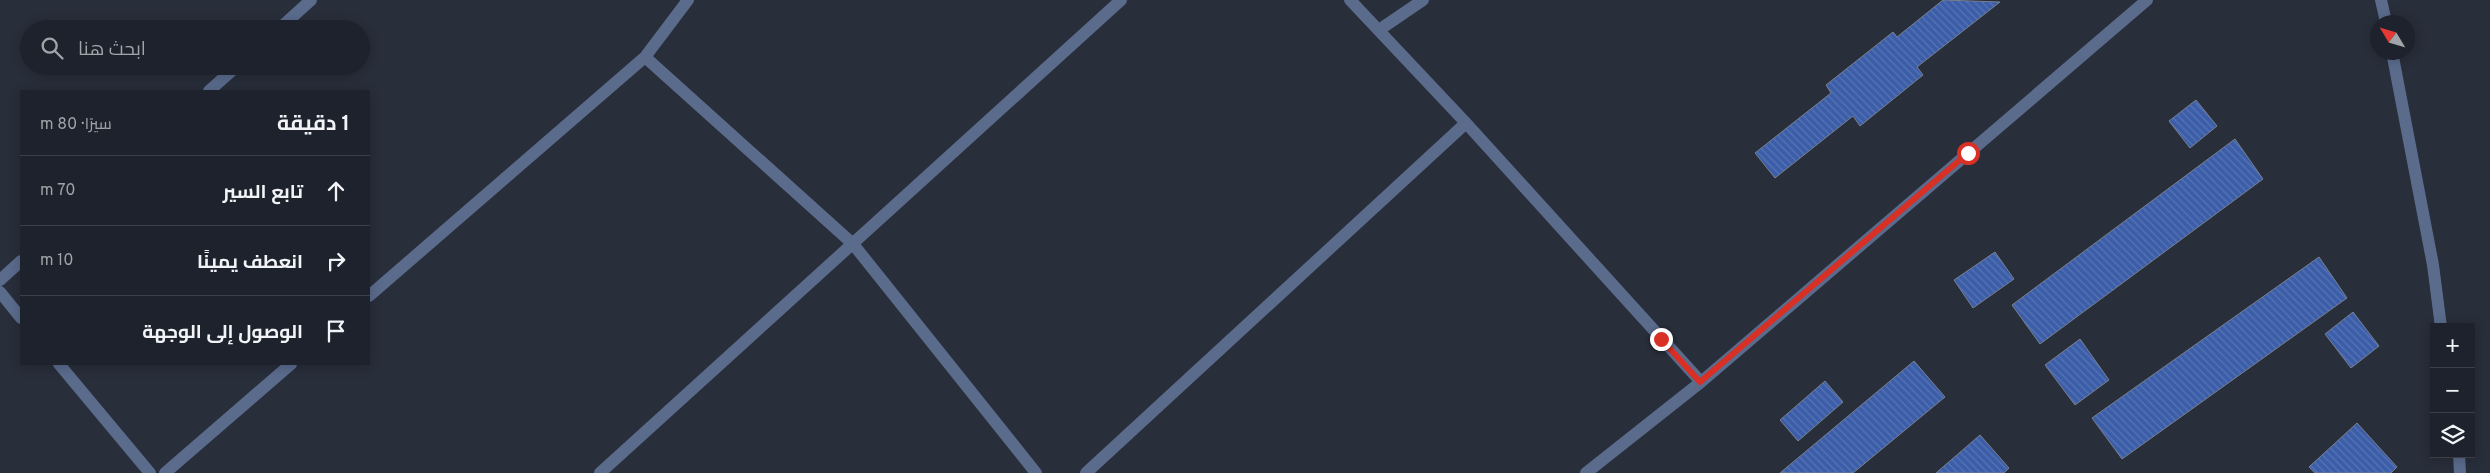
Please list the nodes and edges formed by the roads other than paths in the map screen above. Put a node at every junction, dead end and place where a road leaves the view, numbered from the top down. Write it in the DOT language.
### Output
graph roads {
  1 [pos="688,0"];
  2 [pos="1121,0"];
  3 [pos="1350,0"];
  4 [pos="1423,0"];
  5 [pos="2147,0"];
  6 [pos="2381,0"];
  7 [pos="303,3"];
  8 [pos="2384,15"];
  9 [pos="287,20"];
  10 [pos="1379,30"];
  11 [pos="645,57"];
  12 [pos="2394,60"];
  13 [pos="227,75"];
  14 [pos="210,90"];
  15 [pos="1466,123"];
  16 [pos="853,244"];
  17 [pos="20,262"];
  18 [pos="0,280"];
  19 [pos="0,292"];
  20 [pos="370,295"];
  21 [pos="20,317"];
  22 [pos="2440,323"];
  23 [pos="60,365"];
  24 [pos="290,365"];
  25 [pos="1700,382"];
  26 [pos="2459,458"];
  27 [pos="608,471"];
  28 [pos="150,473"];
  29 [pos="165,473"];
  30 [pos="1036,473"];
  31 [pos="1086,473"];
  32 [pos="1586,473"];
  33 [pos="2460,473"];
  1 -- 11 [label="street"];
  2 -- 16 [label="street"];
  3 -- 10 [label="street"];
  4 -- 10 [label="street"];
  5 -- 25 [label="street"];
  6 -- 8 [label="street"];
  7 -- 9 [label="street"];
  10 -- 15 [label="street"];
  11 -- 16 [label="street"];
  11 -- 20 [label="street"];
  12 -- 22 [label="street"];
  13 -- 14 [label="street"];
  15 -- 25 [label="street"];
  15 -- 31 [label="street"];
  16 -- 27 [label="street"];
  16 -- 30 [label="street"];
  17 -- 18 [label="street"];
  19 -- 21 [label="street"];
  23 -- 28 [label="street"];
  24 -- 29 [label="street"];
  25 -- 32 [label="street"];
  26 -- 33 [label="street"];
}
